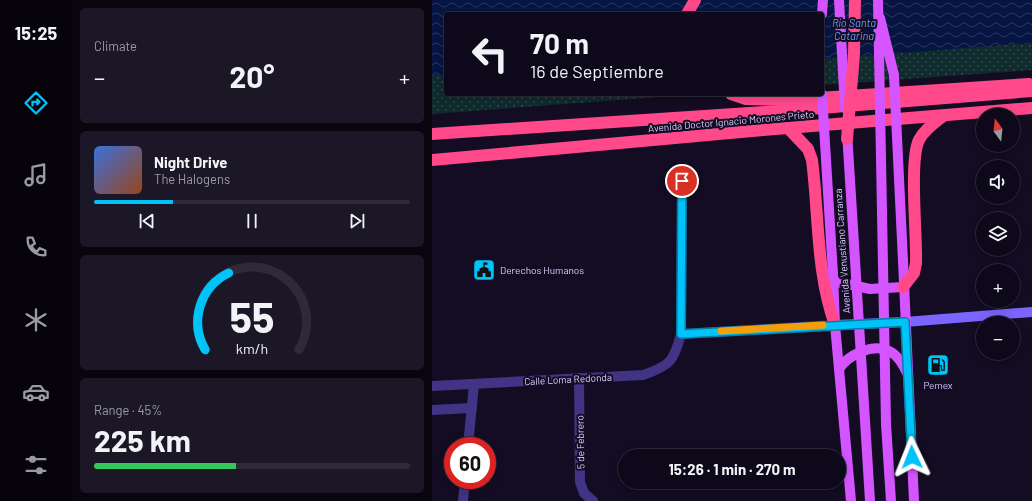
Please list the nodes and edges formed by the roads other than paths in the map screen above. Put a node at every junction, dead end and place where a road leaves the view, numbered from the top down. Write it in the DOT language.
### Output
graph roads {
  1 [pos="695,0"];
  2 [pos="823,0"];
  3 [pos="839,0"];
  4 [pos="855,0"];
  5 [pos="878,0"];
  6 [pos="688,12"];
  7 [pos="822,12"];
  8 [pos="879,14"];
  9 [pos="1032,84"];
  10 [pos="1032,91"];
  11 [pos="737,96"];
  12 [pos="822,96"];
  13 [pos="1032,108"];
  14 [pos="942,117"];
  15 [pos="788,128"];
  16 [pos="432,134"];
  17 [pos="848,139"];
  18 [pos="432,160"];
  19 [pos="682,181"];
  20 [pos="833,278"];
  21 [pos="903,287"];
  22 [pos="1032,312"];
  23 [pos="905,322"];
  24 [pos="835,325"];
  25 [pos="681,334"];
  26 [pos="839,369"];
  27 [pos="909,377"];
  28 [pos="579,378"];
  29 [pos="474,384"];
  30 [pos="432,386"];
  31 [pos="472,408"];
  32 [pos="432,410"];
  33 [pos="469,437"];
  34 [pos="464,489"];
  35 [pos="463,501"];
  36 [pos="592,501"];
  37 [pos="851,501"];
  38 [pos="870,501"];
  39 [pos="891,501"];
  40 [pos="914,501"];
  1 -- 6 [label="highway"];
  2 -- 7 [label="main road"];
  3 -- 17 [label="main road, Avenida Venustiano Carranza, bridge"];
  4 -- 17 [label="highway, bridge"];
  5 -- 8 [label="main road, bridge"];
  8 -- 21 [label="main road, bridge"];
  8 -- 39 [label="main road, bridge"];
  9 -- 11 [label="highway"];
  10 -- 16 [label="highway, Avenida Doctor Ignacio Morones Prieto"];
  12 -- 20 [label="main road, bridge"];
  13 -- 14 [label="highway, Avenida Doctor Ignacio Morones Prieto"];
  14 -- 15 [label="highway, Avenida Doctor Ignacio Morones Prieto"];
  14 -- 21 [label="highway"];
  15 -- 18 [label="highway, Avenida Doctor Ignacio Morones Prieto"];
  15 -- 24 [label="highway"];
  17 -- 38 [label="main road, Avenida Venustiano Carranza, bridge"];
  19 -- 25 [label="street, Calle Loma Redonda"];
  20 -- 21 [label="main road"];
  20 -- 24 [label="main road"];
  21 -- 23 [label="main road"];
  22 -- 23 [label="street"];
  23 -- 24 [label="street"];
  23 -- 27 [label="main road"];
  24 -- 25 [label="street"];
  24 -- 26 [label="main road"];
  25 -- 28 [label="street, Calle Loma Redonda"];
  26 -- 27 [label="main road"];
  26 -- 37 [label="main road"];
  27 -- 40 [label="main road"];
  28 -- 29 [label="street, Calle Loma Redonda"];
  28 -- 36 [label="street, 5 de Febrero"];
  29 -- 30 [label="street, Calle Loma Redonda"];
  29 -- 31 [label="street"];
  31 -- 32 [label="street"];
  31 -- 33 [label="street"];
  34 -- 35 [label="street"];
}
